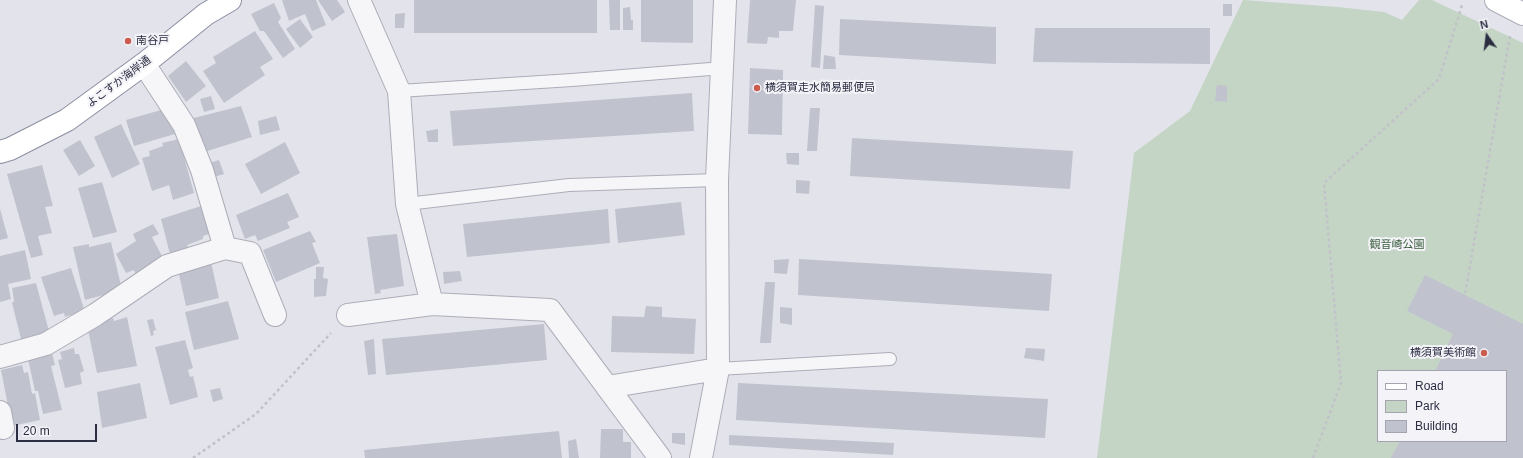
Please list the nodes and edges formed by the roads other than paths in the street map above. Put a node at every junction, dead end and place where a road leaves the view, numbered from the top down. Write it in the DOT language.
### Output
graph roads {
  1 [pos="230,0"];
  2 [pos="360,0"];
  3 [pos="725,0"];
  4 [pos="1496,0"];
  5 [pos="1517,21"];
  6 [pos="144,64"];
  7 [pos="723,68"];
  8 [pos="399,91"];
  9 [pos="0,152"];
  10 [pos="717,180"];
  11 [pos="407,204"];
  12 [pos="225,248"];
  13 [pos="432,304"];
  14 [pos="275,315"];
  15 [pos="348,315"];
  16 [pos="0,357"];
  17 [pos="890,359"];
  18 [pos="718,369"];
  19 [pos="607,387"];
  20 [pos="660,458"];
  21 [pos="701,458"];
  1 -- 6 [label="main road, よこすか海岸通"];
  2 -- 8 [label="street"];
  3 -- 7 [label="street"];
  4 -- 5 [label="main road"];
  6 -- 9 [label="main road, よこすか海岸通"];
  6 -- 12 [label="street"];
  7 -- 8 [label="lane"];
  7 -- 10 [label="street"];
  8 -- 11 [label="street"];
  10 -- 11 [label="lane"];
  10 -- 18 [label="street"];
  11 -- 13 [label="street"];
  12 -- 14 [label="street"];
  12 -- 16 [label="street"];
  13 -- 15 [label="street"];
  13 -- 19 [label="street"];
  17 -- 18 [label="lane"];
  18 -- 19 [label="street"];
  18 -- 21 [label="street"];
  19 -- 20 [label="street"];
}
